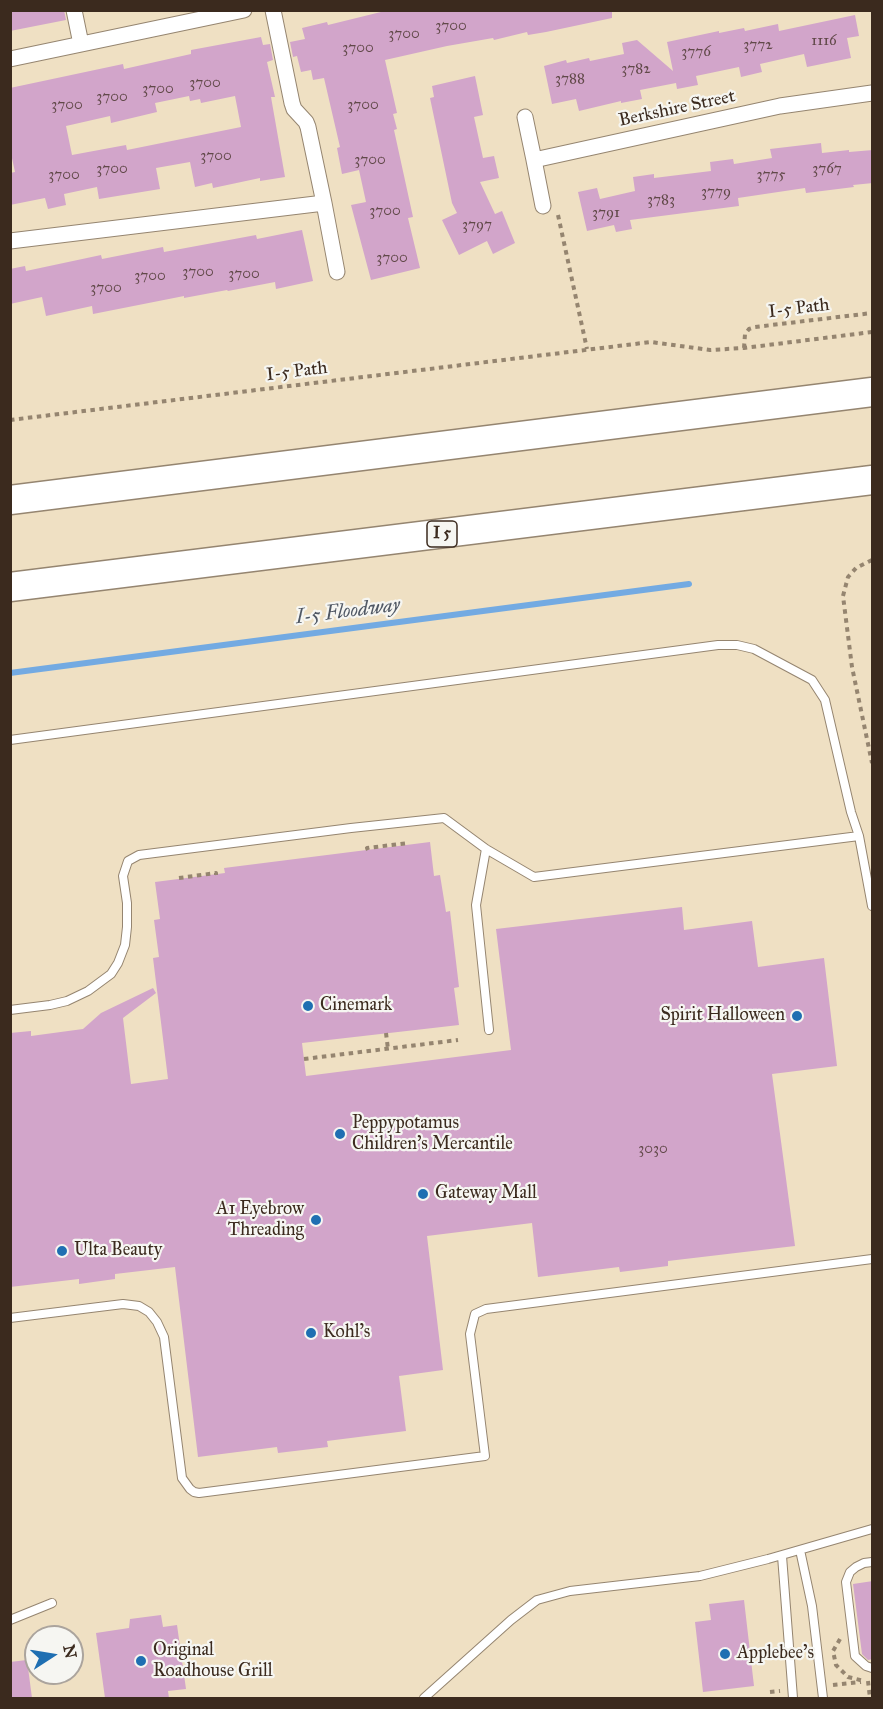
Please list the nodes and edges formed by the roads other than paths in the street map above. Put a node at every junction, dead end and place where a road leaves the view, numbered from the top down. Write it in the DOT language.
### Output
graph roads {
  1 [pos="74,10"];
  2 [pos="244,10"];
  3 [pos="273,10"];
  4 [pos="81,44"];
  5 [pos="10,59"];
  6 [pos="873,93"];
  7 [pos="525,117"];
  8 [pos="534,160"];
  9 [pos="324,203"];
  10 [pos="543,206"];
  11 [pos="10,241"];
  12 [pos="337,272"];
  13 [pos="873,392"];
  14 [pos="873,480"];
  15 [pos="10,500"];
  16 [pos="10,587"];
  17 [pos="10,740"];
  18 [pos="859,836"];
  19 [pos="486,849"];
  20 [pos="873,906"];
  21 [pos="10,1010"];
  22 [pos="489,1030"];
  23 [pos="873,1259"];
  24 [pos="10,1318"];
  25 [pos="873,1529"];
  26 [pos="800,1550"];
  27 [pos="782,1556"];
  28 [pos="873,1562"];
  29 [pos="52,1603"];
  30 [pos="10,1620"];
  31 [pos="873,1668"];
  32 [pos="424,1698"];
  33 [pos="793,1698"];
  34 [pos="823,1698"];
  1 -- 4 [label="street"];
  2 -- 4 [label="street"];
  3 -- 9 [label="street"];
  4 -- 5 [label="street"];
  6 -- 8 [label="street, Berkshire Street"];
  7 -- 8 [label="street"];
  8 -- 10 [label="street"];
  9 -- 11 [label="street"];
  9 -- 12 [label="street"];
  13 -- 15 [label="highway"];
  14 -- 16 [label="highway, I 5"];
  17 -- 18 [label="lane"];
  18 -- 19 [label="lane"];
  18 -- 20 [label="lane"];
  19 -- 21 [label="lane"];
  19 -- 22 [label="lane"];
  23 -- 24 [label="lane"];
  25 -- 26 [label="lane"];
  26 -- 27 [label="lane"];
  26 -- 34 [label="lane"];
  27 -- 32 [label="lane"];
  27 -- 33 [label="lane"];
  28 -- 31 [label="lane"];
  29 -- 30 [label="lane"];
}
